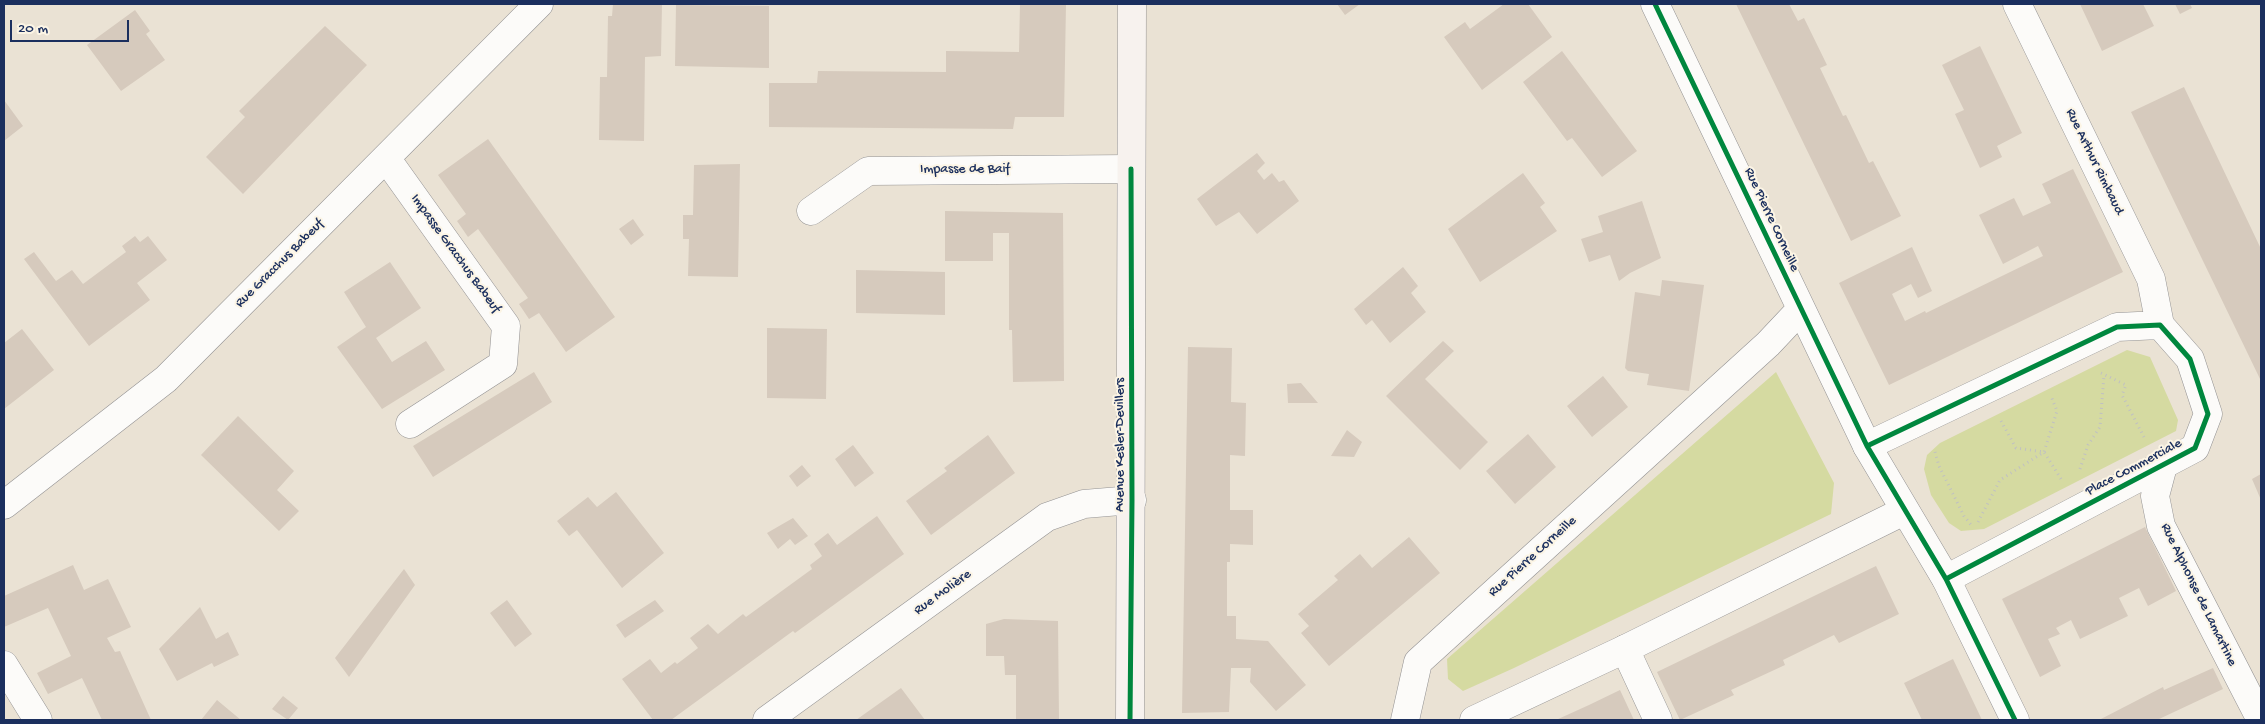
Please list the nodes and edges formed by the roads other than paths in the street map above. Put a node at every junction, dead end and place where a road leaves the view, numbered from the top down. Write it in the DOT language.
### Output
graph roads {
  1 [pos="539,4"];
  2 [pos="1132,4"];
  3 [pos="1655,4"];
  4 [pos="2017,4"];
  5 [pos="386,158"];
  6 [pos="1131,169"];
  7 [pos="811,210"];
  8 [pos="1801,309"];
  9 [pos="2160,325"];
  10 [pos="410,424"];
  11 [pos="1867,446"];
  12 [pos="2163,466"];
  13 [pos="1132,500"];
  14 [pos="4,505"];
  15 [pos="1904,512"];
  16 [pos="1946,579"];
  17 [pos="1624,649"];
  18 [pos="4,665"];
  19 [pos="38,720"];
  20 [pos="768,720"];
  21 [pos="1130,720"];
  22 [pos="1405,720"];
  23 [pos="1474,720"];
  24 [pos="1658,720"];
  25 [pos="2016,720"];
  26 [pos="2261,720"];
  1 -- 5 [label="street, Rue Gracchus Babeuf"];
  2 -- 6 [label="main road, Avenue Kesler-Devillers"];
  3 -- 8 [label="street, Rue Pierre Corneille"];
  4 -- 9 [label="street, Rue Arthur Rimbaud"];
  5 -- 10 [label="street, Impasse Gracchus Babeuf"];
  5 -- 14 [label="street, Rue Gracchus Babeuf"];
  6 -- 7 [label="street, Impasse de Baif"];
  6 -- 13 [label="main road, Avenue Kesler-Devillers"];
  8 -- 11 [label="street, Rue Pierre Corneille"];
  8 -- 22 [label="street, Rue Pierre Corneille"];
  9 -- 11 [label="street"];
  9 -- 12 [label="street, Place Commerciale"];
  11 -- 15 [label="street"];
  12 -- 16 [label="street, Place Commerciale"];
  12 -- 26 [label="street, Rue Alphonse de Lamartine"];
  13 -- 20 [label="street, Rue Molière"];
  13 -- 21 [label="main road, Avenue Kesler-Devillers"];
  15 -- 16 [label="street"];
  15 -- 17 [label="street"];
  16 -- 25 [label="street"];
  17 -- 23 [label="street"];
  17 -- 24 [label="street"];
  18 -- 19 [label="street"];
}
